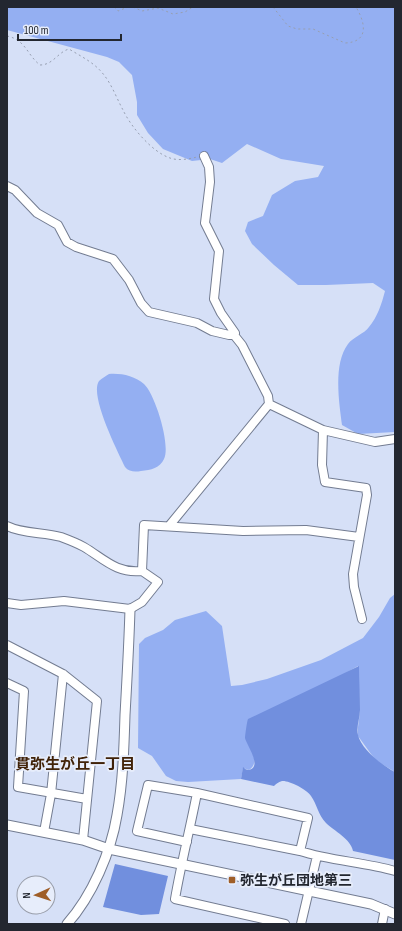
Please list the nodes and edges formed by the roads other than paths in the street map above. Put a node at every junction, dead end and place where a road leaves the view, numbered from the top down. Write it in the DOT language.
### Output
graph roads {
  1 [pos="204,156"];
  2 [pos="7,186"];
  3 [pos="234,335"];
  4 [pos="269,404"];
  5 [pos="323,430"];
  6 [pos="395,440"];
  7 [pos="7,526"];
  8 [pos="169,526"];
  9 [pos="359,536"];
  10 [pos="142,571"];
  11 [pos="7,603"];
  12 [pos="130,609"];
  13 [pos="362,619"];
  14 [pos="7,645"];
  15 [pos="64,674"];
  16 [pos="7,683"];
  17 [pos="198,793"];
  18 [pos="51,794"];
  19 [pos="87,799"];
  20 [pos="8,827"];
  21 [pos="190,829"];
  22 [pos="44,832"];
  23 [pos="83,840"];
  24 [pos="187,842"];
  25 [pos="109,849"];
  26 [pos="300,851"];
  27 [pos="317,856"];
  28 [pos="181,864"];
  29 [pos="395,871"];
  30 [pos="309,890"];
  31 [pos="385,909"];
  32 [pos="78,912"];
  33 [pos="395,914"];
  34 [pos="63,924"];
  35 [pos="67,924"];
  36 [pos="285,924"];
  37 [pos="302,924"];
  38 [pos="382,924"];
  1 -- 3 [label="street"];
  2 -- 3 [label="street"];
  3 -- 4 [label="street"];
  4 -- 5 [label="street"];
  4 -- 8 [label="street"];
  5 -- 6 [label="street"];
  5 -- 9 [label="street"];
  7 -- 10 [label="street"];
  8 -- 9 [label="street"];
  8 -- 10 [label="street"];
  9 -- 13 [label="street"];
  10 -- 12 [label="street"];
  11 -- 12 [label="street"];
  12 -- 25 [label="street"];
  14 -- 15 [label="street"];
  15 -- 18 [label="street"];
  15 -- 19 [label="street"];
  16 -- 18 [label="street"];
  17 -- 21 [label="street"];
  17 -- 24 [label="street"];
  17 -- 26 [label="street"];
  18 -- 19 [label="street"];
  18 -- 22 [label="street"];
  19 -- 23 [label="street"];
  20 -- 22 [label="street"];
  21 -- 24 [label="street"];
  21 -- 26 [label="street"];
  22 -- 23 [label="street"];
  23 -- 25 [label="street"];
  24 -- 28 [label="street"];
  25 -- 28 [label="street"];
  25 -- 32 [label="street"];
  26 -- 27 [label="street"];
  27 -- 29 [label="street"];
  27 -- 30 [label="street"];
  28 -- 30 [label="street"];
  28 -- 36 [label="street"];
  30 -- 31 [label="street"];
  30 -- 37 [label="street"];
  31 -- 33 [label="street"];
  31 -- 38 [label="street"];
  32 -- 34 [label="street"];
  32 -- 35 [label="street"];
}
